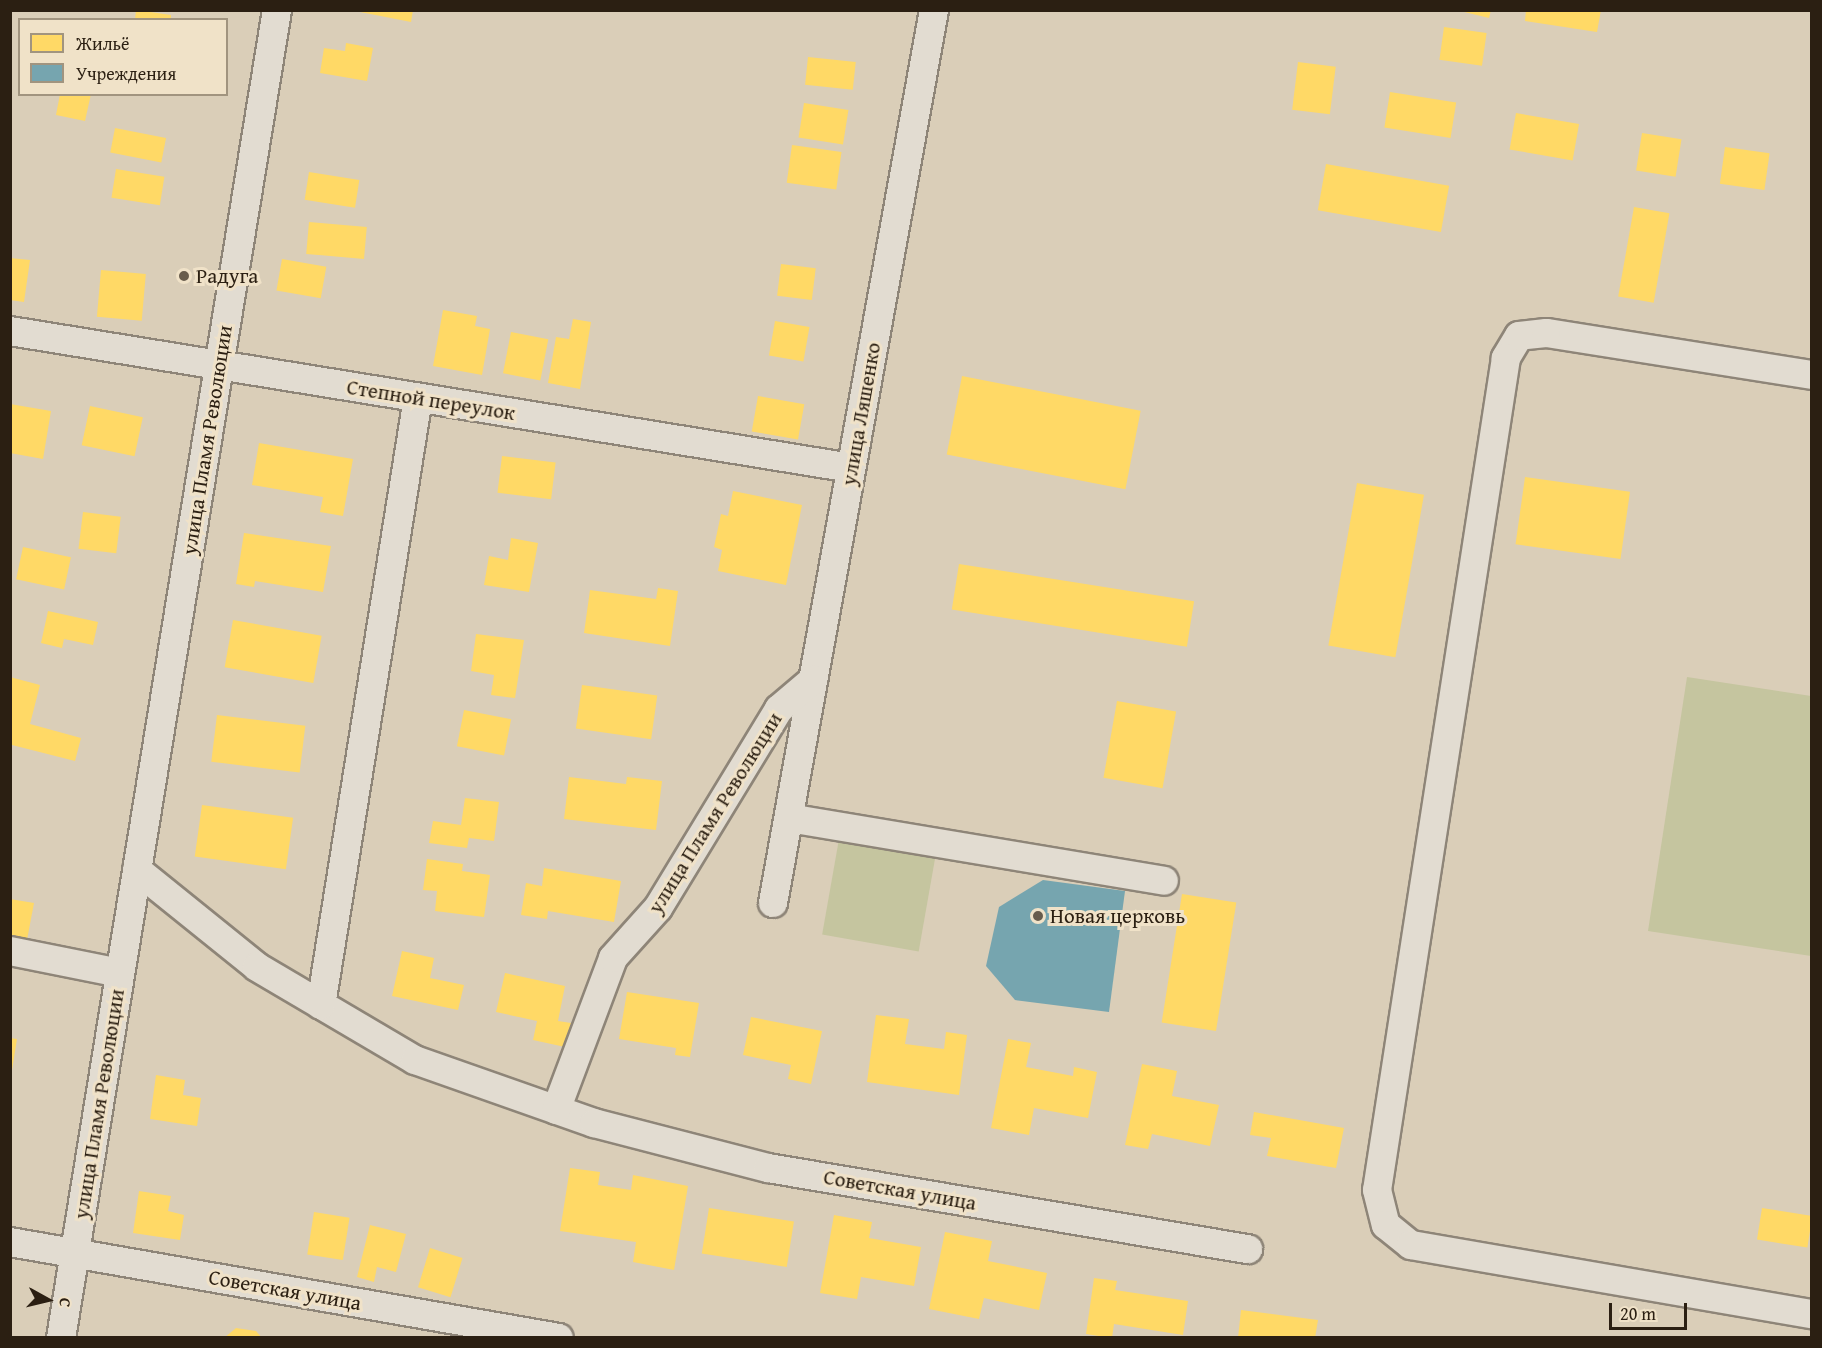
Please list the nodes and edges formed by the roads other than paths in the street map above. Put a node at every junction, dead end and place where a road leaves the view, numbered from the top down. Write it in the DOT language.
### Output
graph roads {
  1 [pos="277,10"];
  2 [pos="934,10"];
  3 [pos="10,331"];
  4 [pos="219,366"];
  5 [pos="1812,375"];
  6 [pos="418,398"];
  7 [pos="851,468"];
  8 [pos="813,680"];
  9 [pos="789,818"];
  10 [pos="137,870"];
  11 [pos="1164,880"];
  12 [pos="773,903"];
  13 [pos="10,951"];
  14 [pos="120,973"];
  15 [pos="321,1005"];
  16 [pos="556,1110"];
  17 [pos="10,1242"];
  18 [pos="1248,1249"];
  19 [pos="74,1253"];
  20 [pos="1812,1314"];
  21 [pos="61,1338"];
  22 [pos="559,1338"];
  1 -- 4 [label="street, улица Пламя Революции"];
  2 -- 7 [label="street, улица Ляшенко"];
  3 -- 4 [label="street, Степной переулок"];
  4 -- 6 [label="street, Степной переулок"];
  4 -- 10 [label="street, улица Пламя Революции"];
  5 -- 20 [label="street"];
  6 -- 7 [label="street, Степной переулок"];
  6 -- 15 [label="street"];
  7 -- 8 [label="street, улица Ляшенко"];
  8 -- 9 [label="street, улица Ляшенко"];
  8 -- 16 [label="street, улица Пламя Революции"];
  9 -- 11 [label="street"];
  9 -- 12 [label="street, улица Ляшенко"];
  10 -- 14 [label="street, улица Пламя Революции"];
  10 -- 15 [label="street"];
  13 -- 14 [label="street"];
  14 -- 19 [label="street, улица Пламя Революции"];
  15 -- 16 [label="street"];
  16 -- 18 [label="street, Советская улица"];
  17 -- 19 [label="street, Советская улица"];
  19 -- 21 [label="street, улица Пламя Революции"];
  19 -- 22 [label="street, Советская улица"];
}
